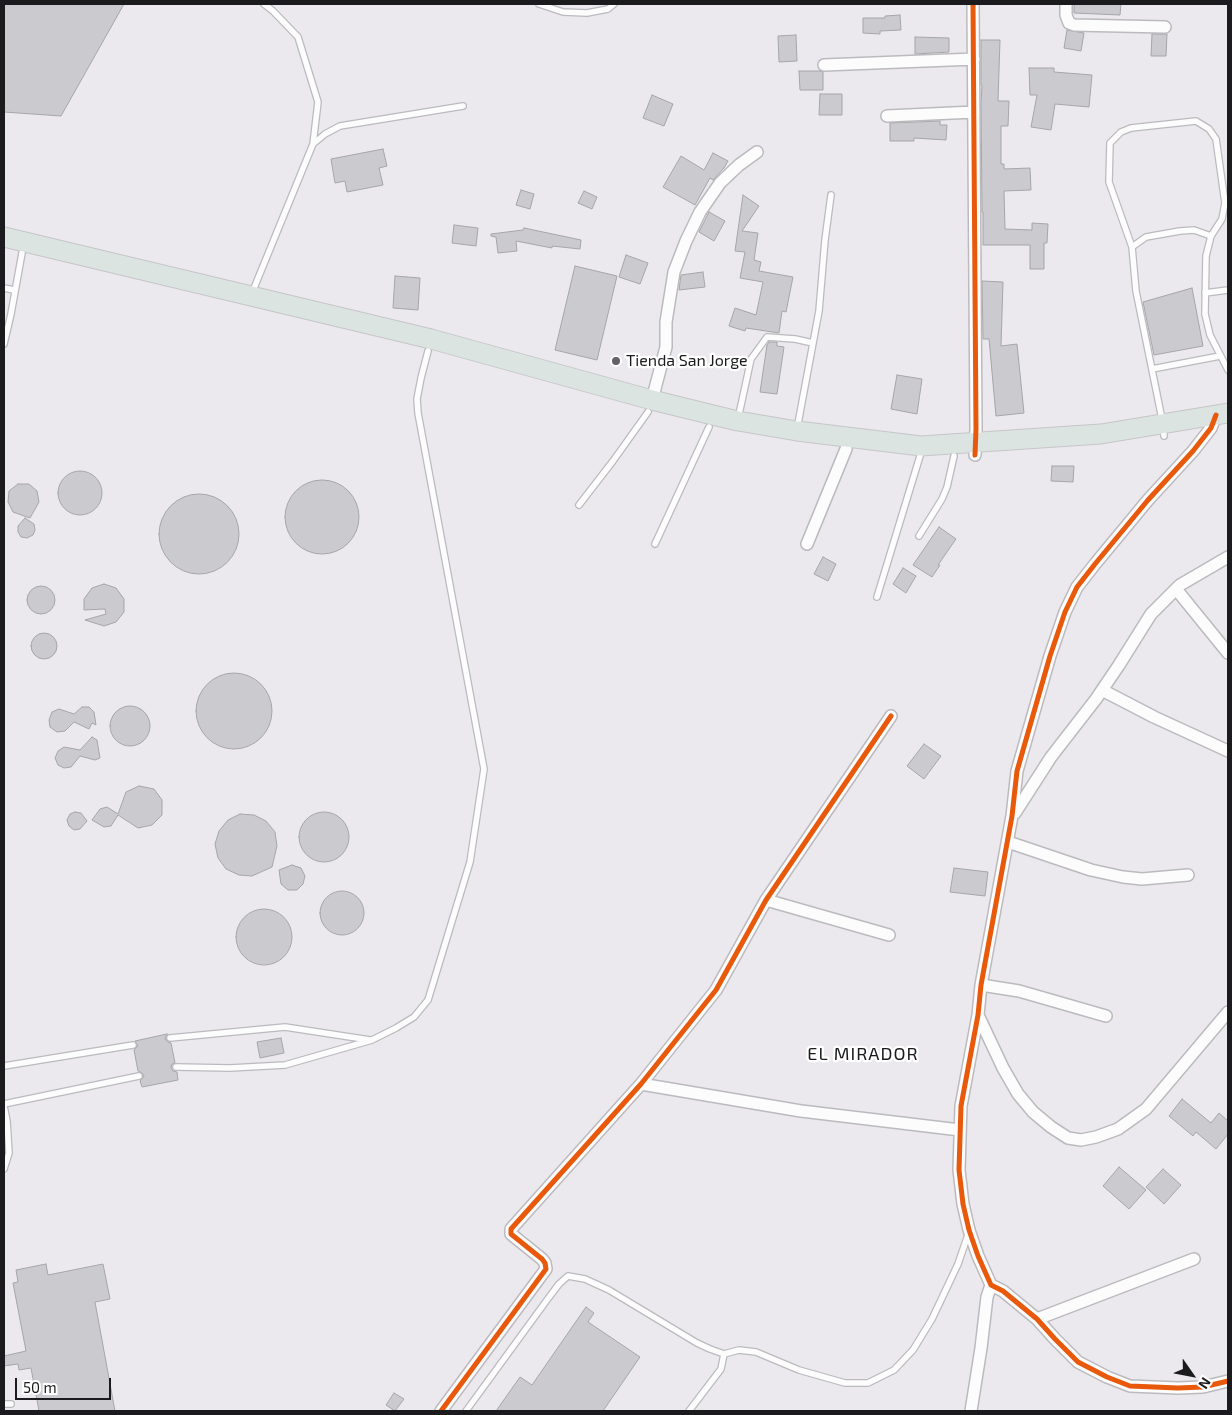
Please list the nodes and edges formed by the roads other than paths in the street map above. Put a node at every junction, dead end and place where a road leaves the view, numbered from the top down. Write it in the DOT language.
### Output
graph roads {
  1 [pos="264,4"];
  2 [pos="539,4"];
  3 [pos="614,4"];
  4 [pos="973,4"];
  5 [pos="1066,4"];
  6 [pos="1165,27"];
  7 [pos="974,59"];
  8 [pos="824,65"];
  9 [pos="463,106"];
  10 [pos="974,112"];
  11 [pos="887,116"];
  12 [pos="313,144"];
  13 [pos="757,152"];
  14 [pos="831,195"];
  15 [pos="4,236"];
  16 [pos="1211,236"];
  17 [pos="1132,247"];
  18 [pos="13,251"];
  19 [pos="4,288"];
  20 [pos="14,290"];
  21 [pos="1228,290"];
  22 [pos="1205,293"];
  23 [pos="251,295"];
  24 [pos="813,343"];
  25 [pos="4,344"];
  26 [pos="428,351"];
  27 [pos="1220,356"];
  28 [pos="1152,369"];
  29 [pos="1228,370"];
  30 [pos="650,406"];
  31 [pos="1221,420"];
  32 [pos="738,421"];
  33 [pos="709,426"];
  34 [pos="1164,430"];
  35 [pos="797,431"];
  36 [pos="975,448"];
  37 [pos="846,449"];
  38 [pos="920,456"];
  39 [pos="954,456"];
  40 [pos="579,505"];
  41 [pos="919,536"];
  42 [pos="655,544"];
  43 [pos="807,544"];
  44 [pos="1228,557"];
  45 [pos="1176,589"];
  46 [pos="877,597"];
  47 [pos="1228,654"];
  48 [pos="1102,690"];
  49 [pos="891,716"];
  50 [pos="1228,751"];
  51 [pos="1012,816"];
  52 [pos="1008,842"];
  53 [pos="1188,875"];
  54 [pos="766,900"];
  55 [pos="889,935"];
  56 [pos="982,985"];
  57 [pos="1228,1012"];
  58 [pos="978,1015"];
  59 [pos="1106,1016"];
  60 [pos="170,1038"];
  61 [pos="372,1040"];
  62 [pos="133,1045"];
  63 [pos="4,1066"];
  64 [pos="176,1067"];
  65 [pos="139,1076"];
  66 [pos="641,1084"];
  67 [pos="4,1105"];
  68 [pos="960,1130"];
  69 [pos="4,1169"];
  70 [pos="969,1230"];
  71 [pos="1194,1259"];
  72 [pos="992,1285"];
  73 [pos="1037,1319"];
  74 [pos="724,1354"];
  75 [pos="1228,1381"];
  76 [pos="4,1404"];
  77 [pos="11,1404"];
  78 [pos="441,1411"];
  79 [pos="466,1411"];
  80 [pos="690,1411"];
  81 [pos="971,1411"];
  1 -- 12 [label="lane"];
  2 -- 3 [label="lane"];
  4 -- 7 [label="street"];
  5 -- 6 [label="street"];
  7 -- 8 [label="street"];
  7 -- 10 [label="street"];
  9 -- 12 [label="lane"];
  10 -- 11 [label="street"];
  10 -- 36 [label="street"];
  12 -- 23 [label="lane"];
  13 -- 30 [label="street"];
  14 -- 24 [label="lane"];
  15 -- 23 [label="main road"];
  16 -- 17 [label="lane"];
  16 -- 17 [label="lane"];
  16 -- 22 [label="lane"];
  17 -- 28 [label="lane"];
  18 -- 20 [label="lane"];
  18 -- 26 [label="main road"];
  19 -- 20 [label="lane"];
  20 -- 25 [label="lane"];
  21 -- 22 [label="lane"];
  22 -- 27 [label="lane"];
  23 -- 30 [label="main road"];
  24 -- 32 [label="lane"];
  24 -- 35 [label="lane"];
  26 -- 30 [label="main road"];
  26 -- 61 [label="lane"];
  27 -- 28 [label="lane"];
  27 -- 29 [label="lane"];
  28 -- 34 [label="lane"];
  30 -- 32 [label="main road"];
  30 -- 33 [label="main road"];
  30 -- 40 [label="lane"];
  31 -- 34 [label="main road"];
  31 -- 51 [label="street"];
  32 -- 35 [label="main road"];
  33 -- 37 [label="main road"];
  33 -- 42 [label="lane"];
  34 -- 36 [label="main road"];
  35 -- 36 [label="main road"];
  36 -- 39 [label="main road"];
  37 -- 38 [label="main road"];
  37 -- 43 [label="street"];
  38 -- 39 [label="main road"];
  38 -- 46 [label="lane"];
  39 -- 41 [label="lane"];
  44 -- 45 [label="street"];
  45 -- 47 [label="street"];
  45 -- 48 [label="street"];
  48 -- 50 [label="street"];
  48 -- 51 [label="street"];
  49 -- 54 [label="street"];
  51 -- 52 [label="street"];
  52 -- 53 [label="street"];
  52 -- 56 [label="street"];
  54 -- 55 [label="street"];
  54 -- 66 [label="street"];
  56 -- 58 [label="street"];
  56 -- 59 [label="street"];
  57 -- 58 [label="street"];
  58 -- 68 [label="street"];
  60 -- 61 [label="lane"];
  61 -- 64 [label="lane"];
  62 -- 63 [label="lane"];
  65 -- 67 [label="lane"];
  66 -- 68 [label="street"];
  66 -- 78 [label="street"];
  67 -- 69 [label="lane"];
  68 -- 70 [label="street"];
  70 -- 72 [label="street"];
  70 -- 74 [label="lane"];
  71 -- 73 [label="street"];
  72 -- 73 [label="street"];
  72 -- 81 [label="street"];
  73 -- 75 [label="street"];
  74 -- 79 [label="lane"];
  74 -- 80 [label="lane"];
  76 -- 77 [label="lane"];
}
